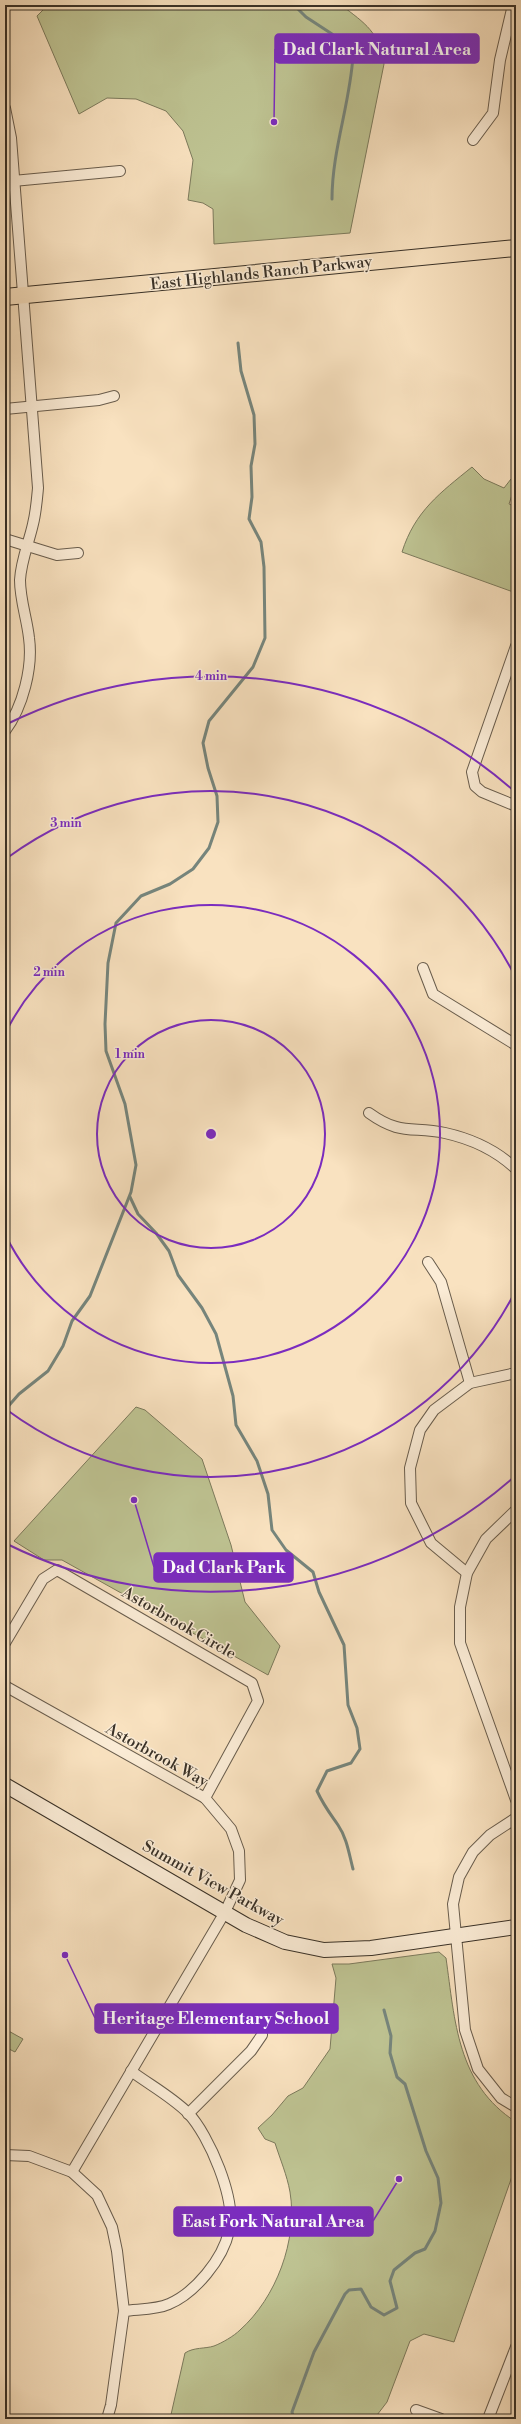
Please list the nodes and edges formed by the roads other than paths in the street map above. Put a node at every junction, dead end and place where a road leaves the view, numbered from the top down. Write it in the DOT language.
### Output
graph roads {
  1 [pos="513,5"];
  2 [pos="5,108"];
  3 [pos="473,140"];
  4 [pos="120,171"];
  5 [pos="13,181"];
  6 [pos="516,248"];
  7 [pos="22,296"];
  8 [pos="5,297"];
  9 [pos="114,396"];
  10 [pos="33,406"];
  11 [pos="5,409"];
  12 [pos="5,539"];
  13 [pos="28,546"];
  14 [pos="78,553"];
  15 [pos="516,646"];
  16 [pos="5,731"];
  17 [pos="516,806"];
  18 [pos="423,968"];
  19 [pos="516,1045"];
  20 [pos="369,1113"];
  21 [pos="516,1170"];
  22 [pos="428,1262"];
  23 [pos="516,1373"];
  24 [pos="470,1383"];
  25 [pos="516,1510"];
  26 [pos="467,1573"];
  27 [pos="5,1643"];
  28 [pos="5,1686"];
  29 [pos="5,1785"];
  30 [pos="205,1798"];
  31 [pos="516,1800"];
  32 [pos="516,1818"];
  33 [pos="225,1912"];
  34 [pos="516,1927"];
  35 [pos="454,1936"];
  36 [pos="262,2035"];
  37 [pos="131,2072"];
  38 [pos="516,2107"];
  39 [pos="188,2114"];
  40 [pos="5,2156"];
  41 [pos="72,2172"];
  42 [pos="124,2311"];
  43 [pos="516,2347"];
  44 [pos="416,2410"];
  45 [pos="107,2419"];
  46 [pos="441,2419"];
  47 [pos="488,2419"];
  1 -- 3 [label="street"];
  2 -- 5 [label="street"];
  4 -- 5 [label="street"];
  5 -- 7 [label="street"];
  6 -- 7 [label="main road, East Highlands Ranch Parkway"];
  7 -- 8 [label="main road, East Highlands Ranch Parkway"];
  7 -- 10 [label="street"];
  9 -- 10 [label="street"];
  10 -- 11 [label="street"];
  10 -- 13 [label="street"];
  12 -- 13 [label="street"];
  13 -- 14 [label="street"];
  13 -- 16 [label="street"];
  15 -- 17 [label="street"];
  18 -- 19 [label="street"];
  20 -- 21 [label="street"];
  22 -- 24 [label="street"];
  23 -- 24 [label="street"];
  24 -- 26 [label="street"];
  25 -- 26 [label="street"];
  26 -- 31 [label="street"];
  27 -- 30 [label="street, Astorbrook Circle"];
  28 -- 30 [label="street, Astorbrook Way"];
  29 -- 33 [label="street, Summit View Parkway"];
  30 -- 33 [label="street, Astorbrook Way"];
  32 -- 35 [label="street"];
  33 -- 35 [label="street, Summit View Parkway"];
  33 -- 37 [label="street, Astorbrook Way"];
  34 -- 35 [label="street, Summit View Parkway"];
  35 -- 38 [label="street"];
  36 -- 39 [label="street"];
  37 -- 39 [label="street"];
  37 -- 41 [label="street, Astorbrook Way"];
  39 -- 42 [label="street"];
  40 -- 41 [label="street"];
  41 -- 42 [label="street"];
  42 -- 45 [label="street"];
  43 -- 47 [label="street"];
  44 -- 46 [label="street"];
}
